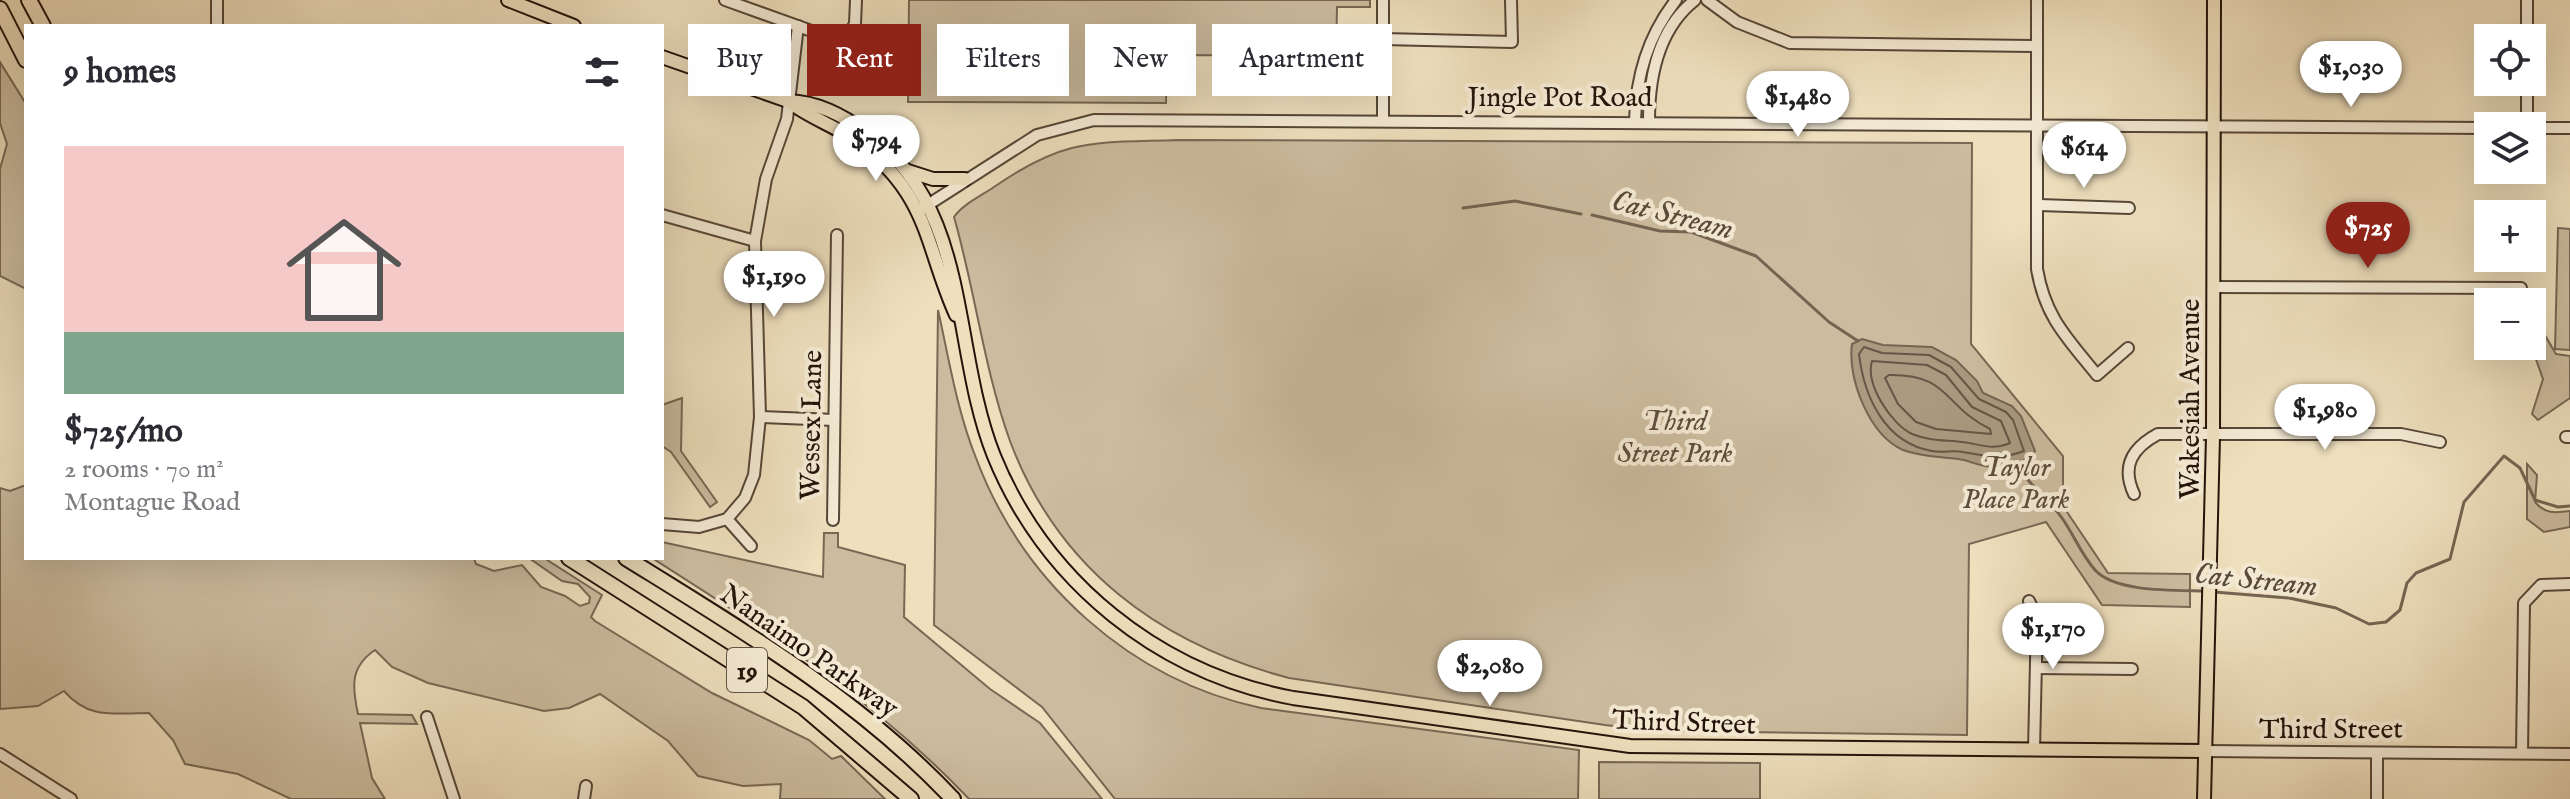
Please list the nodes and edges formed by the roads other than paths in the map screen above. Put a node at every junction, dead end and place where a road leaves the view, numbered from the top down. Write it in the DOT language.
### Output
graph roads {
  1 [pos="29,0"];
  2 [pos="217,0"];
  3 [pos="508,0"];
  4 [pos="725,0"];
  5 [pos="856,0"];
  6 [pos="1383,0"];
  7 [pos="1511,0"];
  8 [pos="1676,0"];
  9 [pos="1695,0"];
  10 [pos="1707,0"];
  11 [pos="2037,0"];
  12 [pos="2214,0"];
  13 [pos="2527,0"];
  14 [pos="0,9"];
  15 [pos="42,24"];
  16 [pos="217,24"];
  17 [pos="569,24"];
  18 [pos="1383,24"];
  19 [pos="2527,24"];
  20 [pos="798,26"];
  21 [pos="1392,39"];
  22 [pos="2037,46"];
  23 [pos="24,56"];
  24 [pos="664,58"];
  25 [pos="1383,96"];
  26 [pos="788,101"];
  27 [pos="1383,120"];
  28 [pos="1635,121"];
  29 [pos="1649,121"];
  30 [pos="2037,123"];
  31 [pos="2213,125"];
  32 [pos="2546,127"];
  33 [pos="2474,128"];
  34 [pos="2570,128"];
  35 [pos="905,169"];
  36 [pos="965,179"];
  37 [pos="2039,205"];
  38 [pos="924,207"];
  39 [pos="2129,208"];
  40 [pos="664,216"];
  41 [pos="837,235"];
  42 [pos="755,241"];
  43 [pos="2214,287"];
  44 [pos="2521,288"];
  45 [pos="2128,348"];
  46 [pos="760,417"];
  47 [pos="834,420"];
  48 [pos="2213,437"];
  49 [pos="2440,442"];
  50 [pos="2134,494"];
  51 [pos="727,519"];
  52 [pos="833,520"];
  53 [pos="664,524"];
  54 [pos="751,546"];
  55 [pos="572,560"];
  56 [pos="629,560"];
  57 [pos="2570,584"];
  58 [pos="2029,601"];
  59 [pos="2036,668"];
  60 [pos="2132,669"];
  61 [pos="427,717"];
  62 [pos="2034,750"];
  63 [pos="2205,751"];
  64 [pos="2377,753"];
  65 [pos="2522,753"];
  66 [pos="0,754"];
  67 [pos="2570,754"];
  68 [pos="586,786"];
  69 [pos="71,799"];
  70 [pos="454,799"];
  71 [pos="584,799"];
  72 [pos="911,799"];
  73 [pos="953,799"];
  74 [pos="2204,799"];
  75 [pos="2377,799"];
  1 -- 15 [label="highway"];
  2 -- 16 [label="street"];
  3 -- 17 [label="main road"];
  4 -- 20 [label="street"];
  5 -- 20 [label="street"];
  6 -- 18 [label="street"];
  7 -- 21 [label="street"];
  8 -- 28 [label="street"];
  9 -- 29 [label="street"];
  10 -- 22 [label="street"];
  11 -- 22 [label="street"];
  12 -- 31 [label="main road, Wakesiah Avenue"];
  13 -- 19 [label="street"];
  14 -- 23 [label="highway"];
  20 -- 26 [label="street"];
  22 -- 30 [label="street"];
  24 -- 26 [label="main road"];
  25 -- 27 [label="street"];
  26 -- 35 [label="main road"];
  26 -- 38 [label="main road"];
  26 -- 42 [label="street"];
  27 -- 28 [label="street, Jingle Pot Road"];
  27 -- 36 [label="street, Jingle Pot Road"];
  28 -- 29 [label="street, Jingle Pot Road"];
  29 -- 30 [label="street, Jingle Pot Road"];
  30 -- 31 [label="street, Jingle Pot Road"];
  30 -- 37 [label="street"];
  31 -- 33 [label="street, Jingle Pot Road"];
  31 -- 43 [label="main road, Wakesiah Avenue"];
  32 -- 34 [label="street"];
  35 -- 36 [label="main road"];
  35 -- 38 [label="main road"];
  36 -- 38 [label="street, Jingle Pot Road"];
  37 -- 39 [label="street"];
  37 -- 45 [label="street"];
  38 -- 62 [label="main road, Third Street"];
  40 -- 42 [label="street"];
  41 -- 47 [label="street, Wessex Lane"];
  42 -- 46 [label="street"];
  43 -- 44 [label="street"];
  43 -- 48 [label="main road, Wakesiah Avenue"];
  46 -- 47 [label="street"];
  46 -- 51 [label="street"];
  47 -- 52 [label="street, Wessex Lane"];
  48 -- 49 [label="street"];
  48 -- 50 [label="street"];
  48 -- 63 [label="main road, Wakesiah Avenue"];
  51 -- 53 [label="street"];
  51 -- 54 [label="street"];
  55 -- 72 [label="highway, Nanaimo Parkway / 19"];
  56 -- 73 [label="highway, Nanaimo Parkway / 19"];
  57 -- 65 [label="street"];
  58 -- 59 [label="street"];
  59 -- 60 [label="street"];
  59 -- 62 [label="street"];
  61 -- 70 [label="street"];
  62 -- 63 [label="main road, Third Street"];
  63 -- 64 [label="street, Third Street"];
  63 -- 74 [label="main road, Wakesiah Avenue"];
  64 -- 65 [label="street, Third Street"];
  64 -- 75 [label="street"];
  65 -- 67 [label="street, Third Street"];
  66 -- 69 [label="street"];
  68 -- 71 [label="street"];
}
